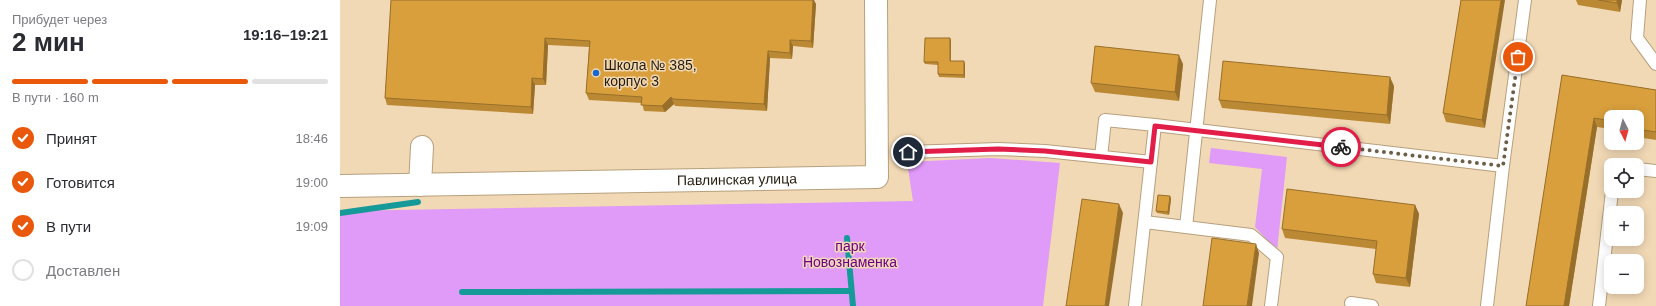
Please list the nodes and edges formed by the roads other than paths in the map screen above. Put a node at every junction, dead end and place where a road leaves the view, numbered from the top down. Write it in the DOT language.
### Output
graph roads {
  1 [pos="876,0"];
  2 [pos="1210,0"];
  3 [pos="1525,0"];
  4 [pos="1640,0"];
  5 [pos="1656,64"];
  6 [pos="1155,126"];
  7 [pos="1196,130"];
  8 [pos="422,147"];
  9 [pos="908,152"];
  10 [pos="1101,157"];
  11 [pos="1151,162"];
  12 [pos="1503,166"];
  13 [pos="1644,170"];
  14 [pos="1656,171"];
  15 [pos="420,185"];
  16 [pos="340,186"];
  17 [pos="1611,198"];
  18 [pos="1145,222"];
  19 [pos="1186,227"];
  20 [pos="1351,304"];
  21 [pos="1135,306"];
  22 [pos="1271,306"];
  23 [pos="1372,306"];
  24 [pos="1487,306"];
  25 [pos="1598,306"];
  1 -- 15 [label="street, Павлинская улица"];
  2 -- 7 [label="lane"];
  3 -- 12 [label="lane"];
  4 -- 5 [label="lane"];
  6 -- 7 [label="lane"];
  6 -- 10 [label="lane"];
  6 -- 11 [label="lane"];
  7 -- 12 [label="lane"];
  7 -- 19 [label="lane"];
  8 -- 15 [label="street"];
  9 -- 10 [label="lane"];
  10 -- 11 [label="lane"];
  11 -- 18 [label="lane"];
  12 -- 24 [label="lane"];
  13 -- 14 [label="lane"];
  15 -- 16 [label="street, Павлинская улица"];
  17 -- 25 [label="lane"];
  18 -- 19 [label="lane"];
  18 -- 21 [label="lane"];
  19 -- 22 [label="lane"];
  20 -- 23 [label="lane"];
}
